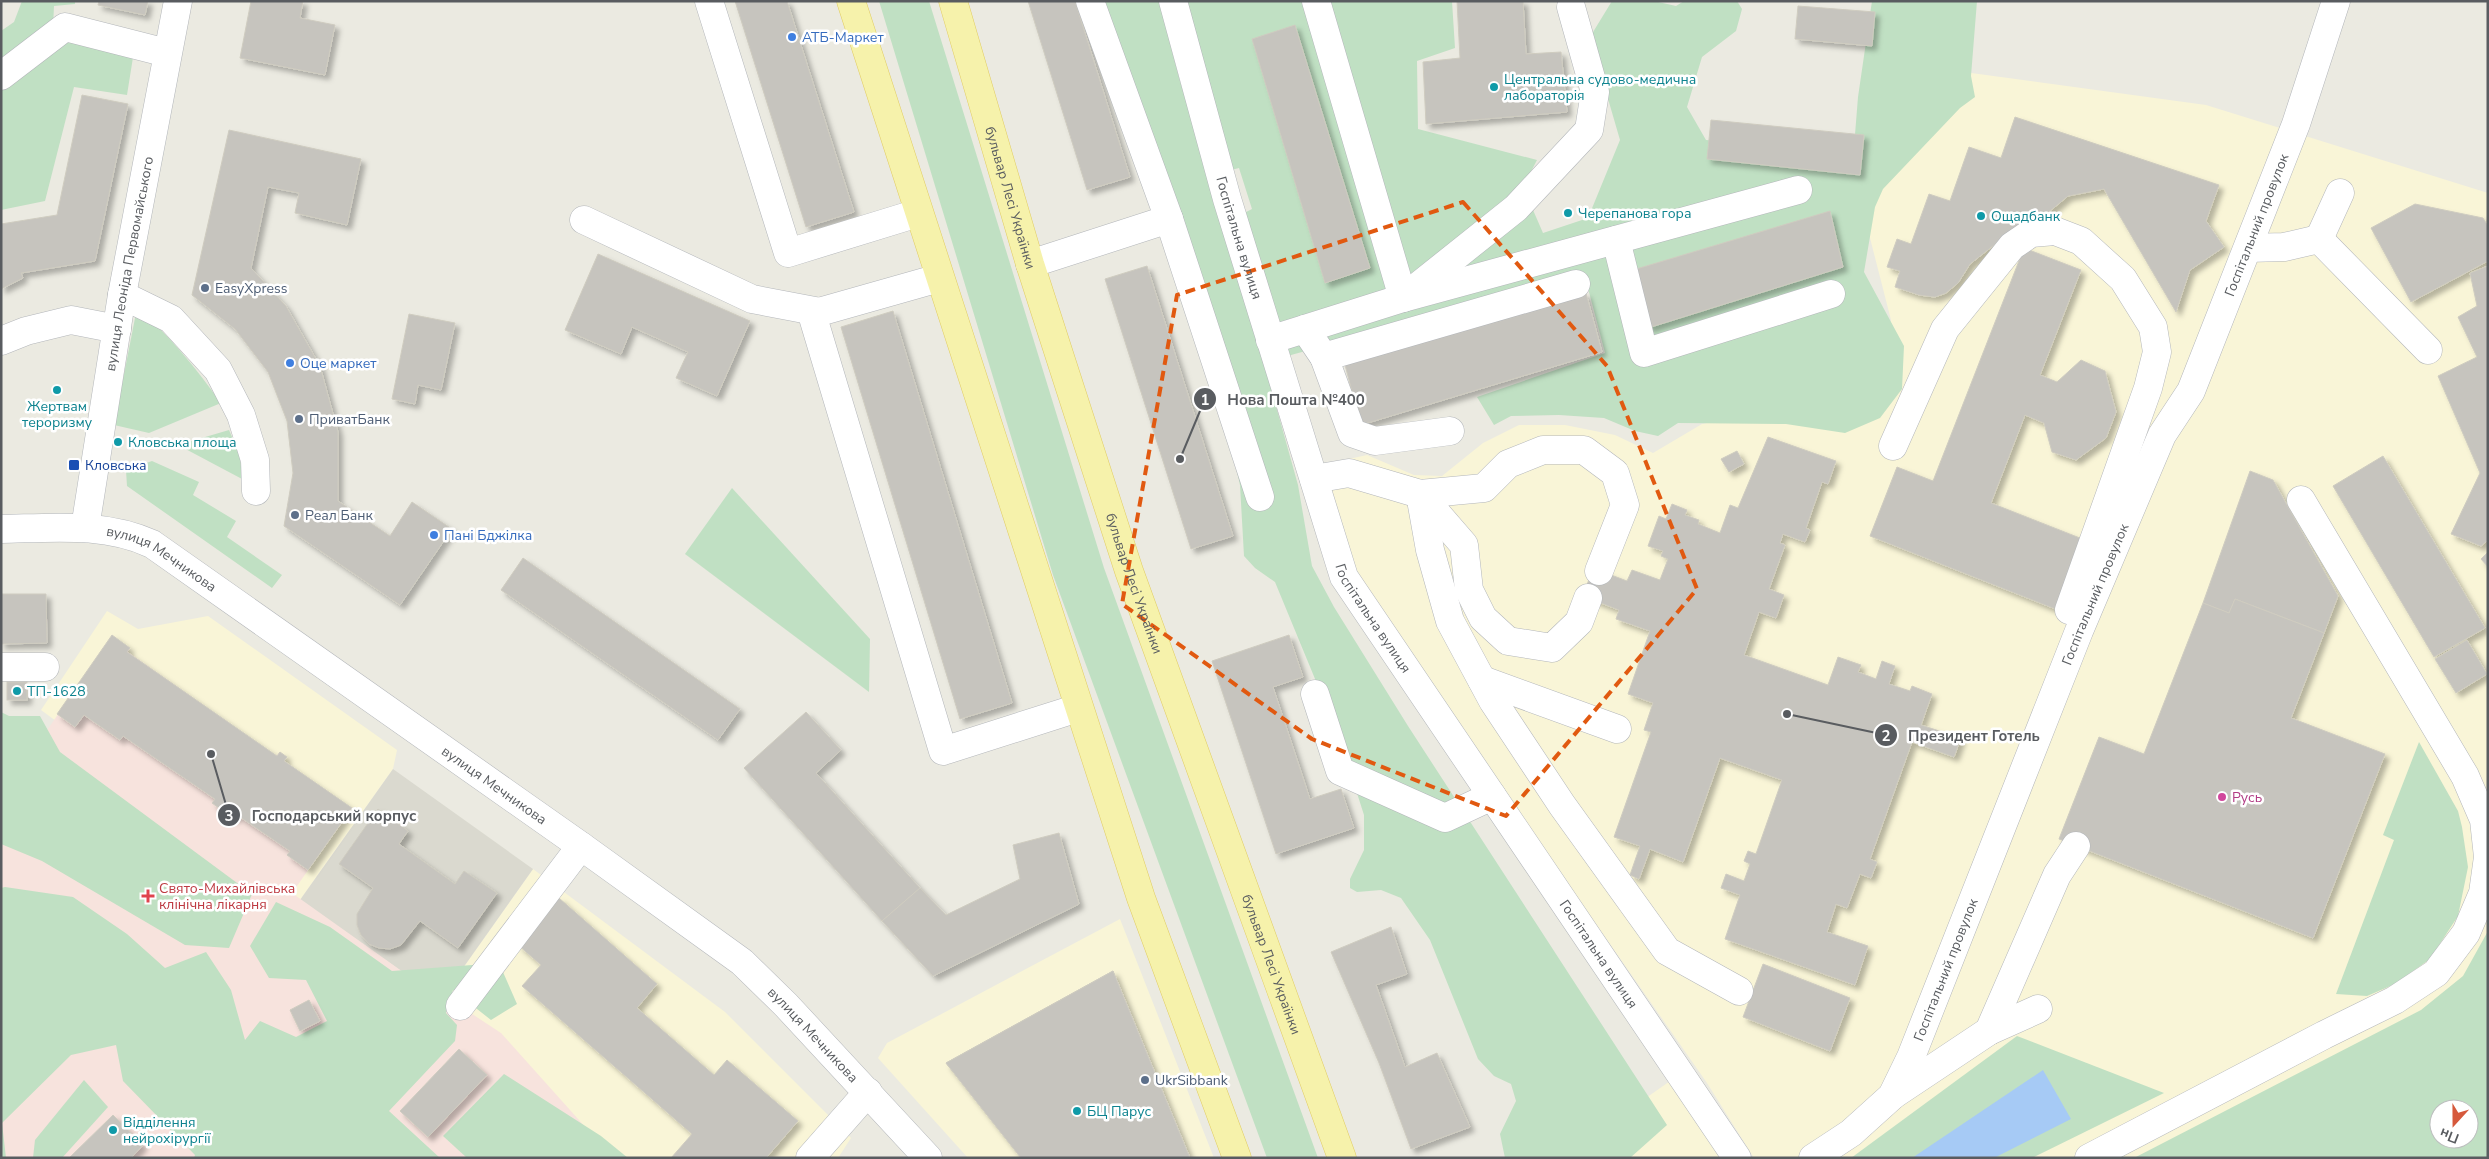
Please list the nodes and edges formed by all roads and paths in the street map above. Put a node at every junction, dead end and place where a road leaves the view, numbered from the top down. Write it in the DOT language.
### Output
graph roads {
  1 [pos="178,1"];
  2 [pos="709,1"];
  3 [pos="851,1"];
  4 [pos="953,1"];
  5 [pos="1090,1"];
  6 [pos="1172,1"];
  7 [pos="1316,1"];
  8 [pos="2336,1"];
  9 [pos="1571,7"];
  10 [pos="167,53"];
  11 [pos="1,76"];
  12 [pos="1798,190"];
  13 [pos="2340,193"];
  14 [pos="918,213"];
  15 [pos="584,220"];
  16 [pos="1169,220"];
  17 [pos="2319,239"];
  18 [pos="1616,240"];
  19 [pos="2248,248"];
  20 [pos="1030,264"];
  21 [pos="940,278"];
  22 [pos="1576,284"];
  23 [pos="1831,294"];
  24 [pos="122,295"];
  25 [pos="1403,298"];
  26 [pos="820,312"];
  27 [pos="1305,328"];
  28 [pos="117,329"];
  29 [pos="1270,340"];
  30 [pos="1,341"];
  31 [pos="2428,350"];
  32 [pos="1324,357"];
  33 [pos="1450,431"];
  34 [pos="1893,446"];
  35 [pos="1314,479"];
  36 [pos="256,491"];
  37 [pos="1420,494"];
  38 [pos="1260,497"];
  39 [pos="2301,500"];
  40 [pos="85,528"];
  41 [pos="1,529"];
  42 [pos="1599,570"];
  43 [pos="1588,598"];
  44 [pos="2079,631"];
  45 [pos="1,667"];
  46 [pos="45,667"];
  47 [pos="1482,680"];
  48 [pos="1315,694"];
  49 [pos="1078,708"];
  50 [pos="1616,729"];
  51 [pos="1492,796"];
  52 [pos="580,846"];
  53 [pos="2076,846"];
  54 [pos="1739,991"];
  55 [pos="460,1006"];
  56 [pos="2038,1009"];
  57 [pos="1989,1031"];
  58 [pos="868,1092"];
  59 [pos="1892,1096"];
  60 [pos="810,1158"];
  61 [pos="928,1158"];
  62 [pos="1237,1158"];
  63 [pos="1342,1158"];
  64 [pos="1737,1158"];
  65 [pos="1813,1158"];
  66 [pos="2089,1158"];
  1 -- 10 [label="street, вулиця Леоніда Первомайського"];
  2 -- 14 [label="street"];
  3 -- 14 [label="main road"];
  4 -- 20 [label="main road, бульвар Лесі Українки"];
  5 -- 16 [label="street"];
  6 -- 29 [label="street, Госпітальна вулиця"];
  7 -- 25 [label="street"];
  8 -- 19 [label="street, Госпітальний провулок"];
  9 -- 25 [label="street"];
  10 -- 11 [label="street"];
  10 -- 24 [label="street, вулиця Леоніда Первомайського"];
  12 -- 18 [label="street"];
  13 -- 17 [label="street"];
  14 -- 21 [label="main road"];
  15 -- 26 [label="street"];
  16 -- 20 [label="street"];
  16 -- 38 [label="street"];
  17 -- 19 [label="street"];
  17 -- 31 [label="street"];
  18 -- 23 [label="street"];
  18 -- 25 [label="street"];
  19 -- 44 [label="street, Госпітальний провулок"];
  20 -- 63 [label="main road, бульвар Лесі Українки"];
  21 -- 26 [label="street"];
  21 -- 49 [label="main road"];
  22 -- 32 [label="street"];
  24 -- 28 [label="street, вулиця Леоніда Первомайського"];
  24 -- 36 [label="street"];
  25 -- 27 [label="street"];
  26 -- 49 [label="street"];
  27 -- 29 [label="street"];
  27 -- 32 [label="street"];
  28 -- 30 [label="street"];
  28 -- 40 [label="street, вулиця Леоніда Первомайського"];
  29 -- 35 [label="street, Госпітальна вулиця"];
  32 -- 33 [label="street"];
  34 -- 44 [label="street"];
  35 -- 37 [label="street"];
  35 -- 51 [label="street, Госпітальна вулиця"];
  37 -- 42 [label="street"];
  37 -- 43 [label="street"];
  37 -- 47 [label="street"];
  39 -- 66 [label="street"];
  40 -- 41 [label="street, вулиця Мечникова"];
  40 -- 52 [label="street, вулиця Мечникова"];
  44 -- 59 [label="street, Госпітальний провулок"];
  45 -- 46 [label="street"];
  47 -- 50 [label="street"];
  47 -- 54 [label="street"];
  48 -- 51 [label="street"];
  49 -- 62 [label="main road"];
  51 -- 64 [label="street, Госпітальна вулиця"];
  52 -- 55 [label="street"];
  52 -- 58 [label="street, вулиця Мечникова"];
  53 -- 57 [label="street"];
  56 -- 57 [label="street"];
  57 -- 59 [label="street"];
  58 -- 60 [label="street"];
  58 -- 61 [label="street, вулиця Мечникова"];
  59 -- 65 [label="street, Госпітальний провулок"];
}
